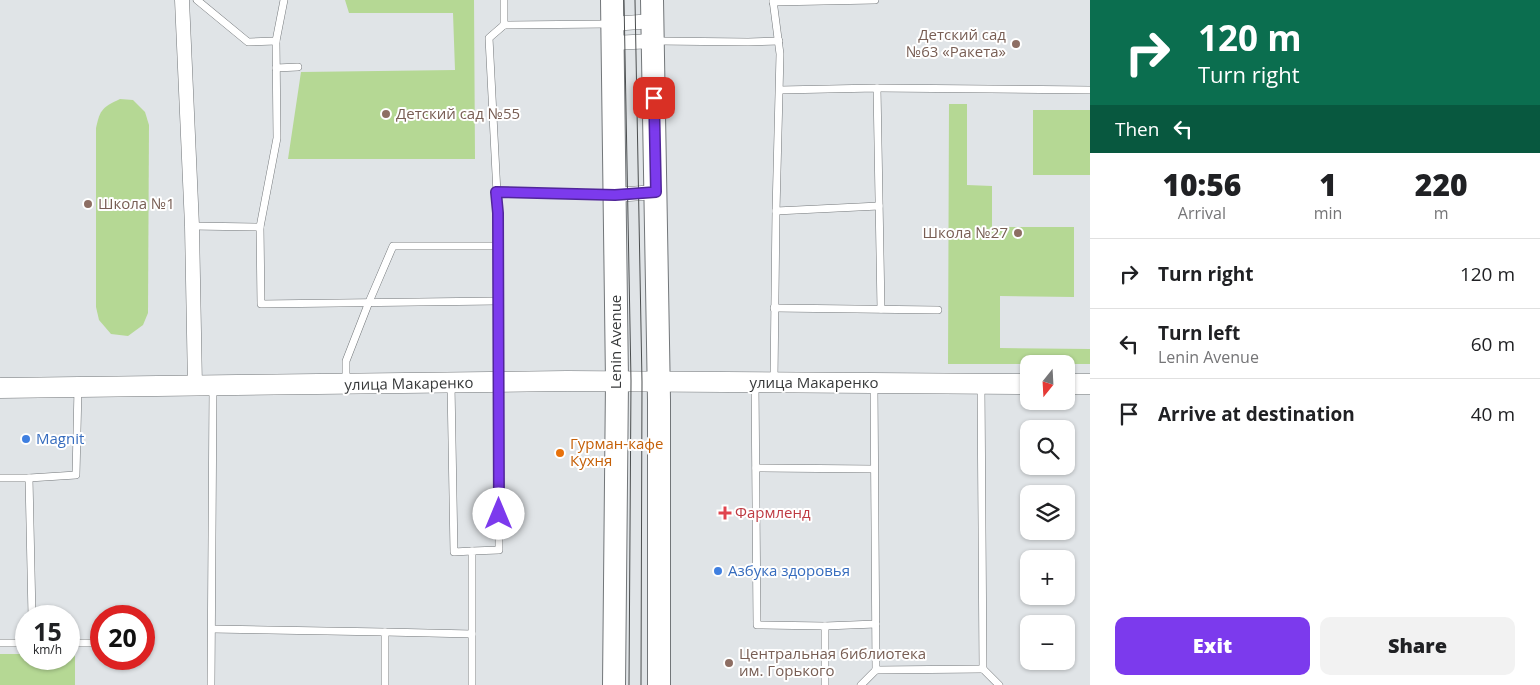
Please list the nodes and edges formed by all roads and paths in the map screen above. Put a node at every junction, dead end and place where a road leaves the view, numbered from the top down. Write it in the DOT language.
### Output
graph roads {
  1 [pos="182,0"];
  2 [pos="197,0"];
  3 [pos="284,0"];
  4 [pos="504,0"];
  5 [pos="612,0"];
  6 [pos="875,0"];
  7 [pos="773,1"];
  8 [pos="653,21"];
  9 [pos="504,25"];
  10 [pos="612,34"];
  11 [pos="276,41"];
  12 [pos="779,41"];
  13 [pos="298,67"];
  14 [pos="276,68"];
  15 [pos="877,88"];
  16 [pos="780,90"];
  17 [pos="1090,90"];
  18 [pos="496,192"];
  19 [pos="656,192"];
  20 [pos="615,195"];
  21 [pos="878,206"];
  22 [pos="776,211"];
  23 [pos="192,226"];
  24 [pos="260,227"];
  25 [pos="497,246"];
  26 [pos="497,301"];
  27 [pos="369,302"];
  28 [pos="774,308"];
  29 [pos="881,309"];
  30 [pos="938,310"];
  31 [pos="617,381"];
  32 [pos="658,382"];
  33 [pos="497,383"];
  34 [pos="765,383"];
  35 [pos="346,384"];
  36 [pos="451,384"];
  37 [pos="874,384"];
  38 [pos="981,384"];
  39 [pos="1020,384"];
  40 [pos="1075,384"];
  41 [pos="1090,384"];
  42 [pos="204,386"];
  43 [pos="78,387"];
  44 [pos="0,388"];
  45 [pos="756,468"];
  46 [pos="874,469"];
  47 [pos="0,478"];
  48 [pos="29,478"];
  49 [pos="472,550"];
  50 [pos="32,605"];
  51 [pos="876,624"];
  52 [pos="825,626"];
  53 [pos="212,628"];
  54 [pos="385,632"];
  55 [pos="472,634"];
  56 [pos="0,643"];
  57 [pos="15,643"];
  58 [pos="983,669"];
  59 [pos="876,670"];
  60 [pos="211,685"];
  61 [pos="384,685"];
  62 [pos="472,685"];
  63 [pos="614,685"];
  64 [pos="659,685"];
  65 [pos="825,685"];
  66 [pos="861,685"];
  67 [pos="999,685"];
  1 -- 23 [label="street"];
  2 -- 11 [label="lane"];
  3 -- 11 [label="lane"];
  4 -- 9 [label="lane"];
  5 -- 10 [label="main road, Lenin Avenue"];
  6 -- 7 [label="lane"];
  7 -- 12 [label="lane"];
  8 -- 10 [label="street"];
  8 -- 10 [label="street"];
  8 -- 12 [label="lane"];
  8 -- 19 [label="main road"];
  9 -- 10 [label="lane"];
  9 -- 18 [label="lane"];
  10 -- 20 [label="main road, Lenin Avenue"];
  11 -- 14 [label="lane"];
  12 -- 16 [label="lane"];
  13 -- 14 [label="lane"];
  14 -- 24 [label="lane"];
  15 -- 16 [label="lane"];
  15 -- 17 [label="lane"];
  15 -- 21 [label="lane"];
  16 -- 22 [label="lane"];
  18 -- 20 [label="lane"];
  18 -- 25 [label="lane"];
  19 -- 20 [label="street"];
  19 -- 32 [label="main road"];
  20 -- 31 [label="main road, Lenin Avenue"];
  21 -- 22 [label="lane"];
  21 -- 29 [label="lane"];
  22 -- 28 [label="lane"];
  23 -- 24 [label="lane"];
  23 -- 42 [label="street"];
  24 -- 27 [label="lane"];
  25 -- 26 [label="lane"];
  25 -- 27 [label="lane"];
  26 -- 27 [label="lane"];
  26 -- 33 [label="lane"];
  27 -- 35 [label="lane"];
  28 -- 29 [label="lane"];
  28 -- 34 [label="lane"];
  29 -- 30 [label="lane"];
  31 -- 32 [label="street, улица Макаренко"];
  31 -- 33 [label="street, улица Макаренко"];
  31 -- 63 [label="main road, Lenin Avenue"];
  32 -- 34 [label="street, улица Макаренко"];
  32 -- 64 [label="main road"];
  33 -- 36 [label="street, улица Макаренко"];
  33 -- 49 [label="lane"];
  34 -- 37 [label="street, улица Макаренко"];
  34 -- 45 [label="lane"];
  35 -- 36 [label="street, улица Макаренко"];
  35 -- 42 [label="street, улица Макаренко"];
  36 -- 49 [label="lane"];
  37 -- 38 [label="street, улица Макаренко"];
  37 -- 46 [label="lane"];
  38 -- 39 [label="street, улица Макаренко"];
  38 -- 58 [label="lane"];
  40 -- 41 [label="street"];
  42 -- 43 [label="street, улица Макаренко"];
  42 -- 53 [label="lane"];
  43 -- 44 [label="street, улица Макаренко"];
  43 -- 48 [label="lane"];
  45 -- 46 [label="lane"];
  45 -- 52 [label="lane"];
  46 -- 51 [label="lane"];
  47 -- 48 [label="lane"];
  48 -- 50 [label="lane"];
  49 -- 55 [label="lane"];
  51 -- 52 [label="lane"];
  51 -- 59 [label="lane"];
  52 -- 65 [label="lane"];
  53 -- 54 [label="lane"];
  53 -- 60 [label="lane"];
  54 -- 55 [label="lane"];
  54 -- 61 [label="lane"];
  55 -- 62 [label="lane"];
  56 -- 57 [label="lane"];
  58 -- 59 [label="lane"];
  58 -- 67 [label="lane"];
  59 -- 66 [label="lane"];
}
